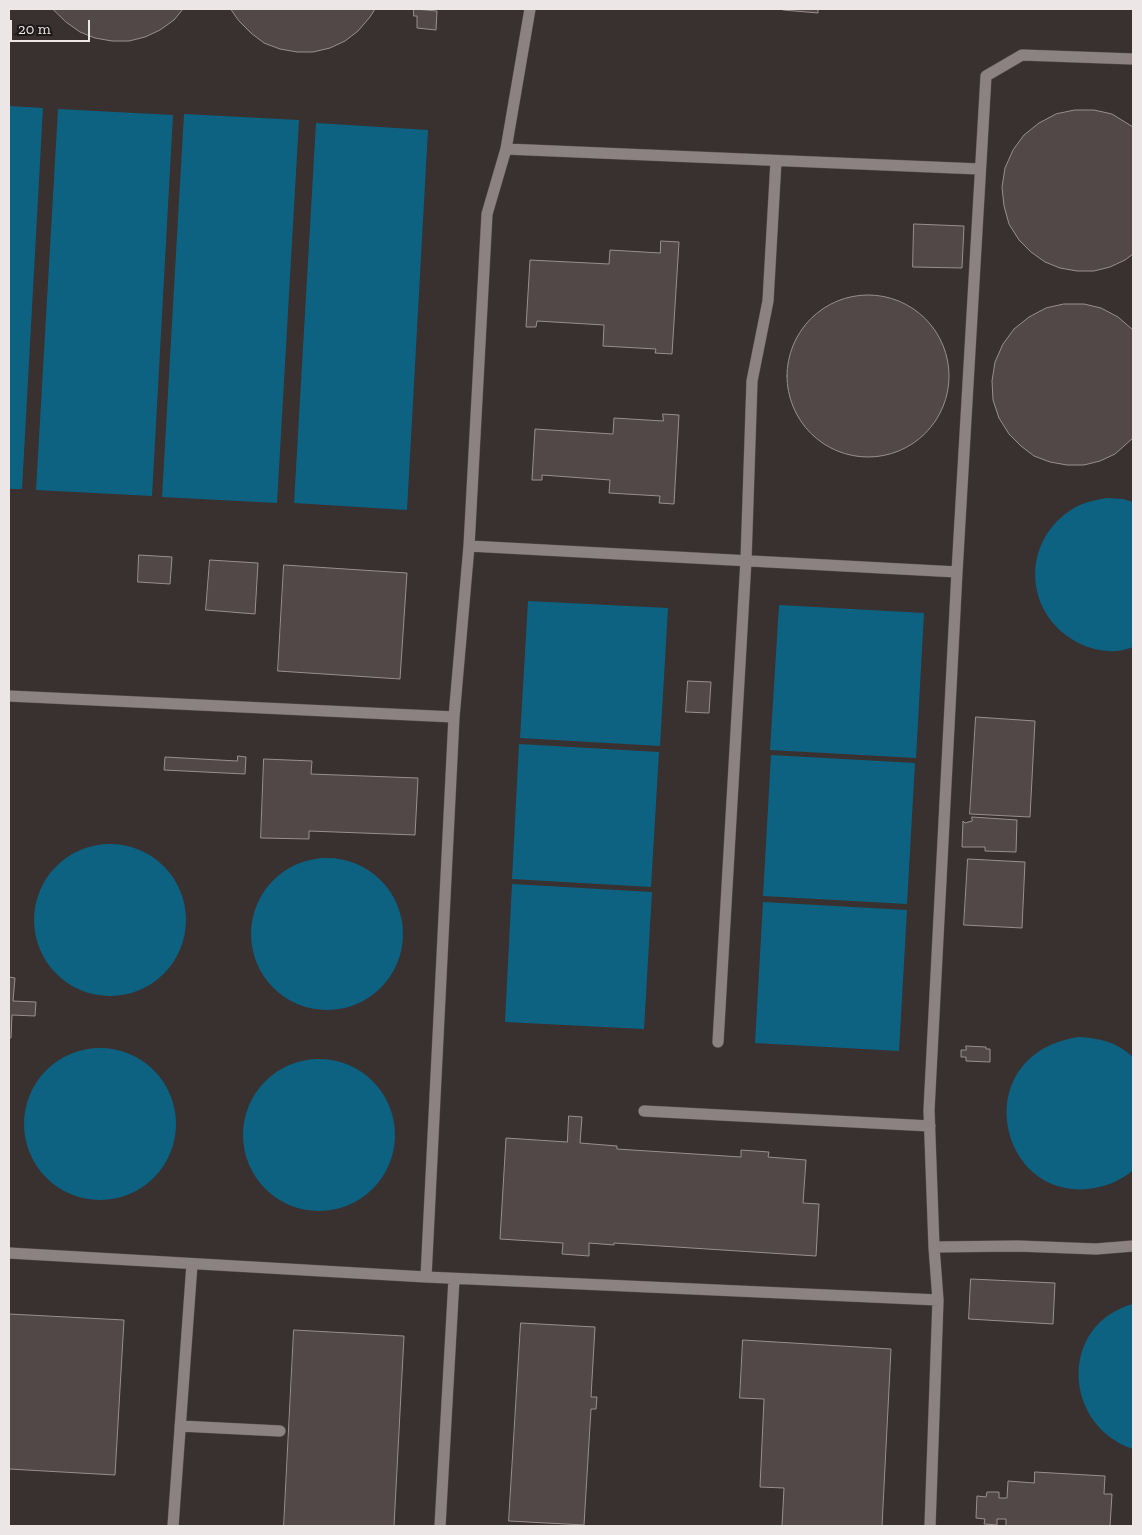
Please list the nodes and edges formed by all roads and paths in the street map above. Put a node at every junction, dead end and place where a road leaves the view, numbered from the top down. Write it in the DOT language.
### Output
graph roads {
  1 [pos="530,9"];
  2 [pos="1133,59"];
  3 [pos="506,149"];
  4 [pos="776,160"];
  5 [pos="979,169"];
  6 [pos="470,546"];
  7 [pos="746,560"];
  8 [pos="957,572"];
  9 [pos="9,696"];
  10 [pos="454,717"];
  11 [pos="718,1042"];
  12 [pos="644,1111"];
  13 [pos="930,1126"];
  14 [pos="1133,1246"];
  15 [pos="934,1247"];
  16 [pos="9,1253"];
  17 [pos="192,1264"];
  18 [pos="426,1277"];
  19 [pos="454,1279"];
  20 [pos="938,1300"];
  21 [pos="180,1426"];
  22 [pos="280,1431"];
  23 [pos="173,1526"];
  24 [pos="440,1526"];
  25 [pos="930,1526"];
  1 -- 3 [label="lane"];
  2 -- 5 [label="lane"];
  3 -- 4 [label="lane"];
  3 -- 6 [label="lane"];
  4 -- 5 [label="lane"];
  4 -- 7 [label="lane"];
  5 -- 8 [label="lane"];
  6 -- 7 [label="lane"];
  6 -- 10 [label="lane"];
  7 -- 8 [label="lane"];
  7 -- 11 [label="lane"];
  8 -- 13 [label="lane"];
  9 -- 10 [label="lane"];
  10 -- 18 [label="lane"];
  12 -- 13 [label="lane"];
  13 -- 15 [label="lane"];
  14 -- 15 [label="lane"];
  15 -- 20 [label="lane"];
  16 -- 17 [label="lane"];
  17 -- 18 [label="lane"];
  17 -- 21 [label="lane"];
  18 -- 19 [label="lane"];
  19 -- 20 [label="lane"];
  19 -- 24 [label="lane"];
  20 -- 25 [label="lane"];
  21 -- 22 [label="lane"];
  21 -- 23 [label="lane"];
}
